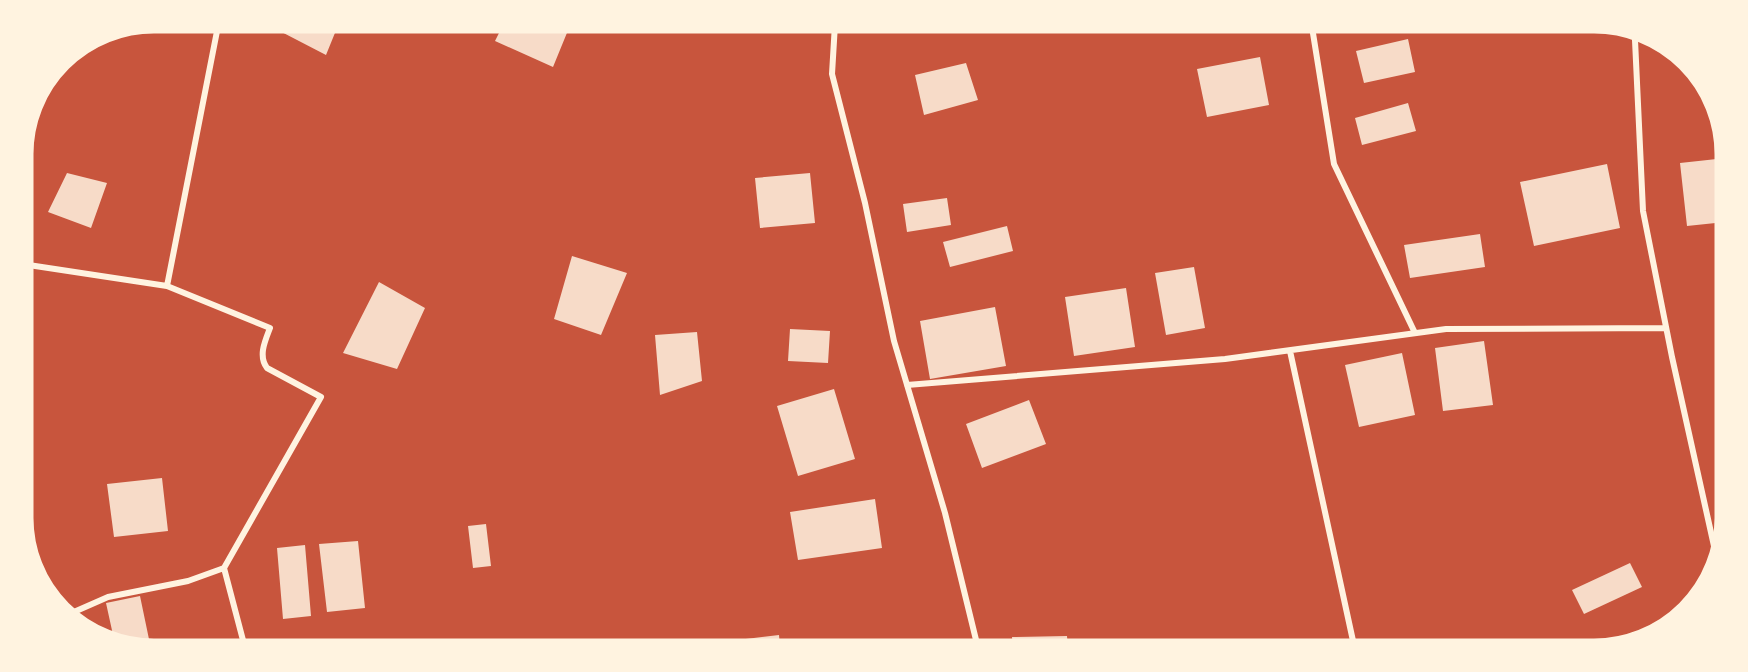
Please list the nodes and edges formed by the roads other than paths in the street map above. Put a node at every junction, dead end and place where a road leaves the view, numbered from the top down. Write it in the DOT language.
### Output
graph roads {
  1 [pos="217,32"];
  2 [pos="835,32"];
  3 [pos="1313,32"];
  4 [pos="1635,38"];
  5 [pos="32,266"];
  6 [pos="167,286"];
  7 [pos="1666,328"];
  8 [pos="1415,333"];
  9 [pos="1290,351"];
  10 [pos="907,385"];
  11 [pos="1713,543"];
  12 [pos="224,568"];
  13 [pos="75,612"];
  14 [pos="243,640"];
  15 [pos="976,640"];
  16 [pos="1353,640"];
  1 -- 6 [label="street"];
  2 -- 10 [label="street"];
  3 -- 8 [label="street"];
  4 -- 7 [label="street"];
  5 -- 6 [label="street"];
  6 -- 12 [label="street"];
  7 -- 8 [label="street"];
  7 -- 11 [label="street"];
  8 -- 9 [label="street"];
  9 -- 10 [label="street"];
  9 -- 16 [label="street"];
  10 -- 15 [label="street"];
  12 -- 13 [label="street"];
  12 -- 14 [label="street"];
}
